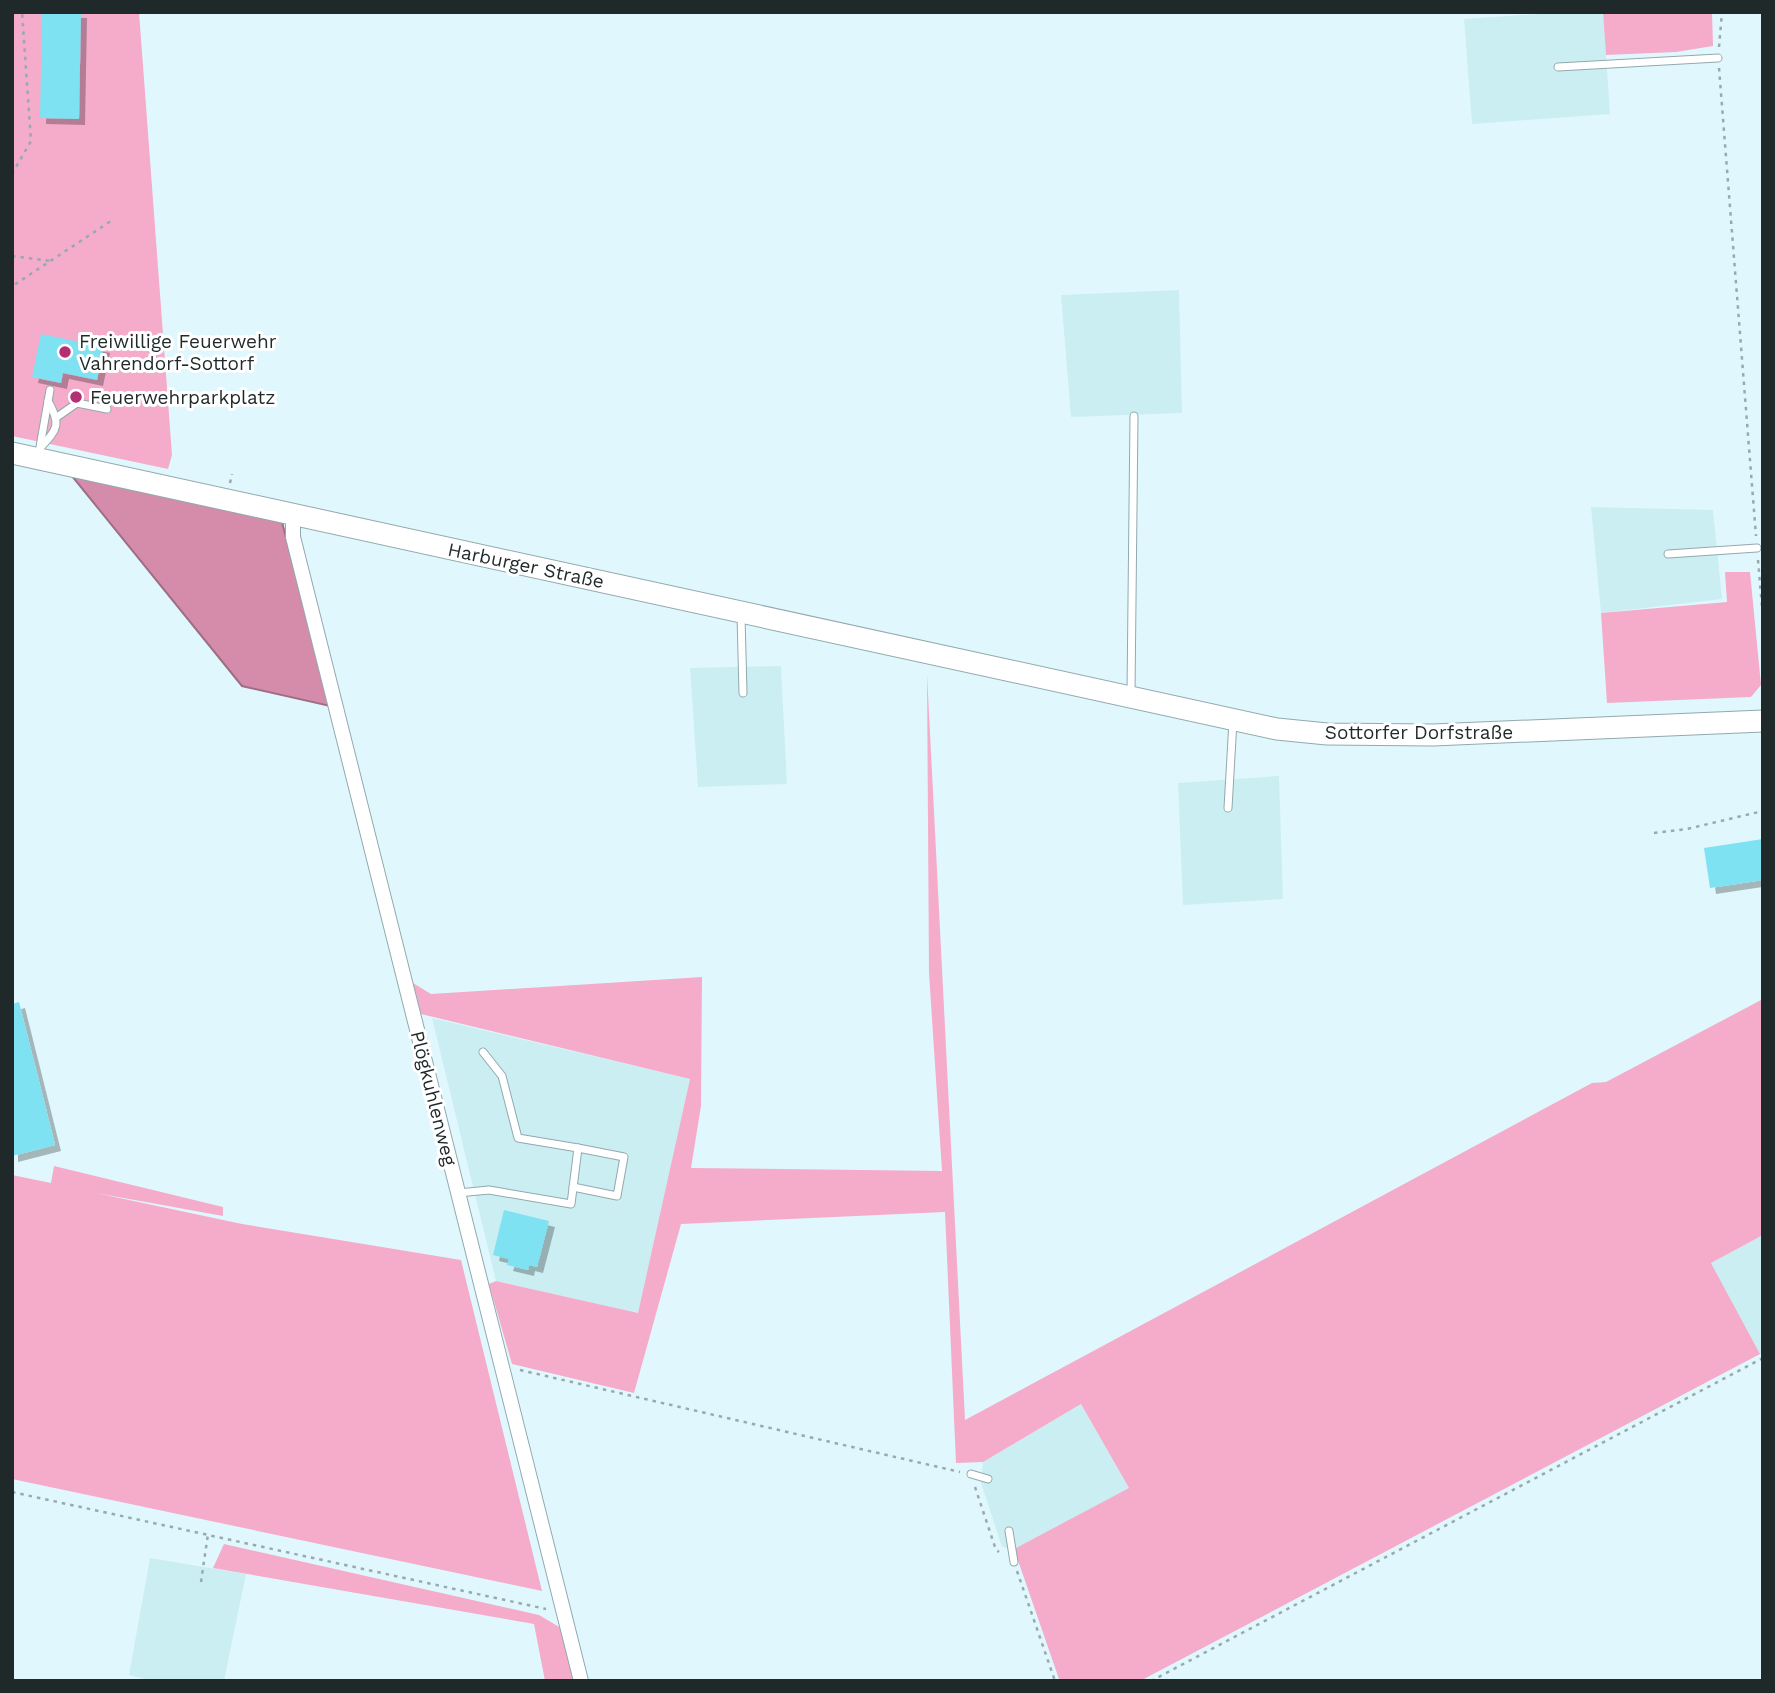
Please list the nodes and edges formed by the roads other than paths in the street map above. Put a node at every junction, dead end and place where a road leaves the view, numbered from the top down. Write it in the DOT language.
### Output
graph roads {
  1 [pos="1718,58"];
  2 [pos="1558,66"];
  3 [pos="50,390"];
  4 [pos="48,401"];
  5 [pos="107,409"];
  6 [pos="1134,416"];
  7 [pos="57,417"];
  8 [pos="12,453"];
  9 [pos="39,453"];
  10 [pos="293,514"];
  11 [pos="1757,548"];
  12 [pos="1668,554"];
  13 [pos="741,612"];
  14 [pos="1039,677"];
  15 [pos="743,693"];
  16 [pos="1131,697"];
  17 [pos="1233,720"];
  18 [pos="1763,721"];
  19 [pos="1228,808"];
  20 [pos="483,1052"];
  21 [pos="578,1149"];
  22 [pos="573,1187"];
  23 [pos="458,1193"];
  24 [pos="971,1474"];
  25 [pos="988,1479"];
  26 [pos="1009,1531"];
  27 [pos="1014,1562"];
  28 [pos="581,1681"];
  1 -- 2 [label="lane"];
  3 -- 4 [label="lane"];
  4 -- 7 [label="lane"];
  4 -- 9 [label="lane"];
  5 -- 7 [label="lane"];
  6 -- 16 [label="lane"];
  7 -- 9 [label="lane"];
  8 -- 9 [label="street, Harburger Straße"];
  9 -- 10 [label="street, Harburger Straße"];
  10 -- 13 [label="street, Harburger Straße"];
  10 -- 23 [label="street, Plögkuhlenweg"];
  11 -- 12 [label="lane"];
  13 -- 14 [label="street, Harburger Straße"];
  13 -- 15 [label="lane"];
  14 -- 16 [label="street, Sottorfer Dorfstraße"];
  16 -- 17 [label="street, Sottorfer Dorfstraße"];
  17 -- 18 [label="street, Sottorfer Dorfstraße"];
  17 -- 19 [label="lane"];
  20 -- 21 [label="lane"];
  21 -- 22 [label="lane"];
  21 -- 22 [label="lane"];
  22 -- 23 [label="lane"];
  23 -- 28 [label="street, Plögkuhlenweg"];
  24 -- 25 [label="lane"];
  26 -- 27 [label="lane"];
}
